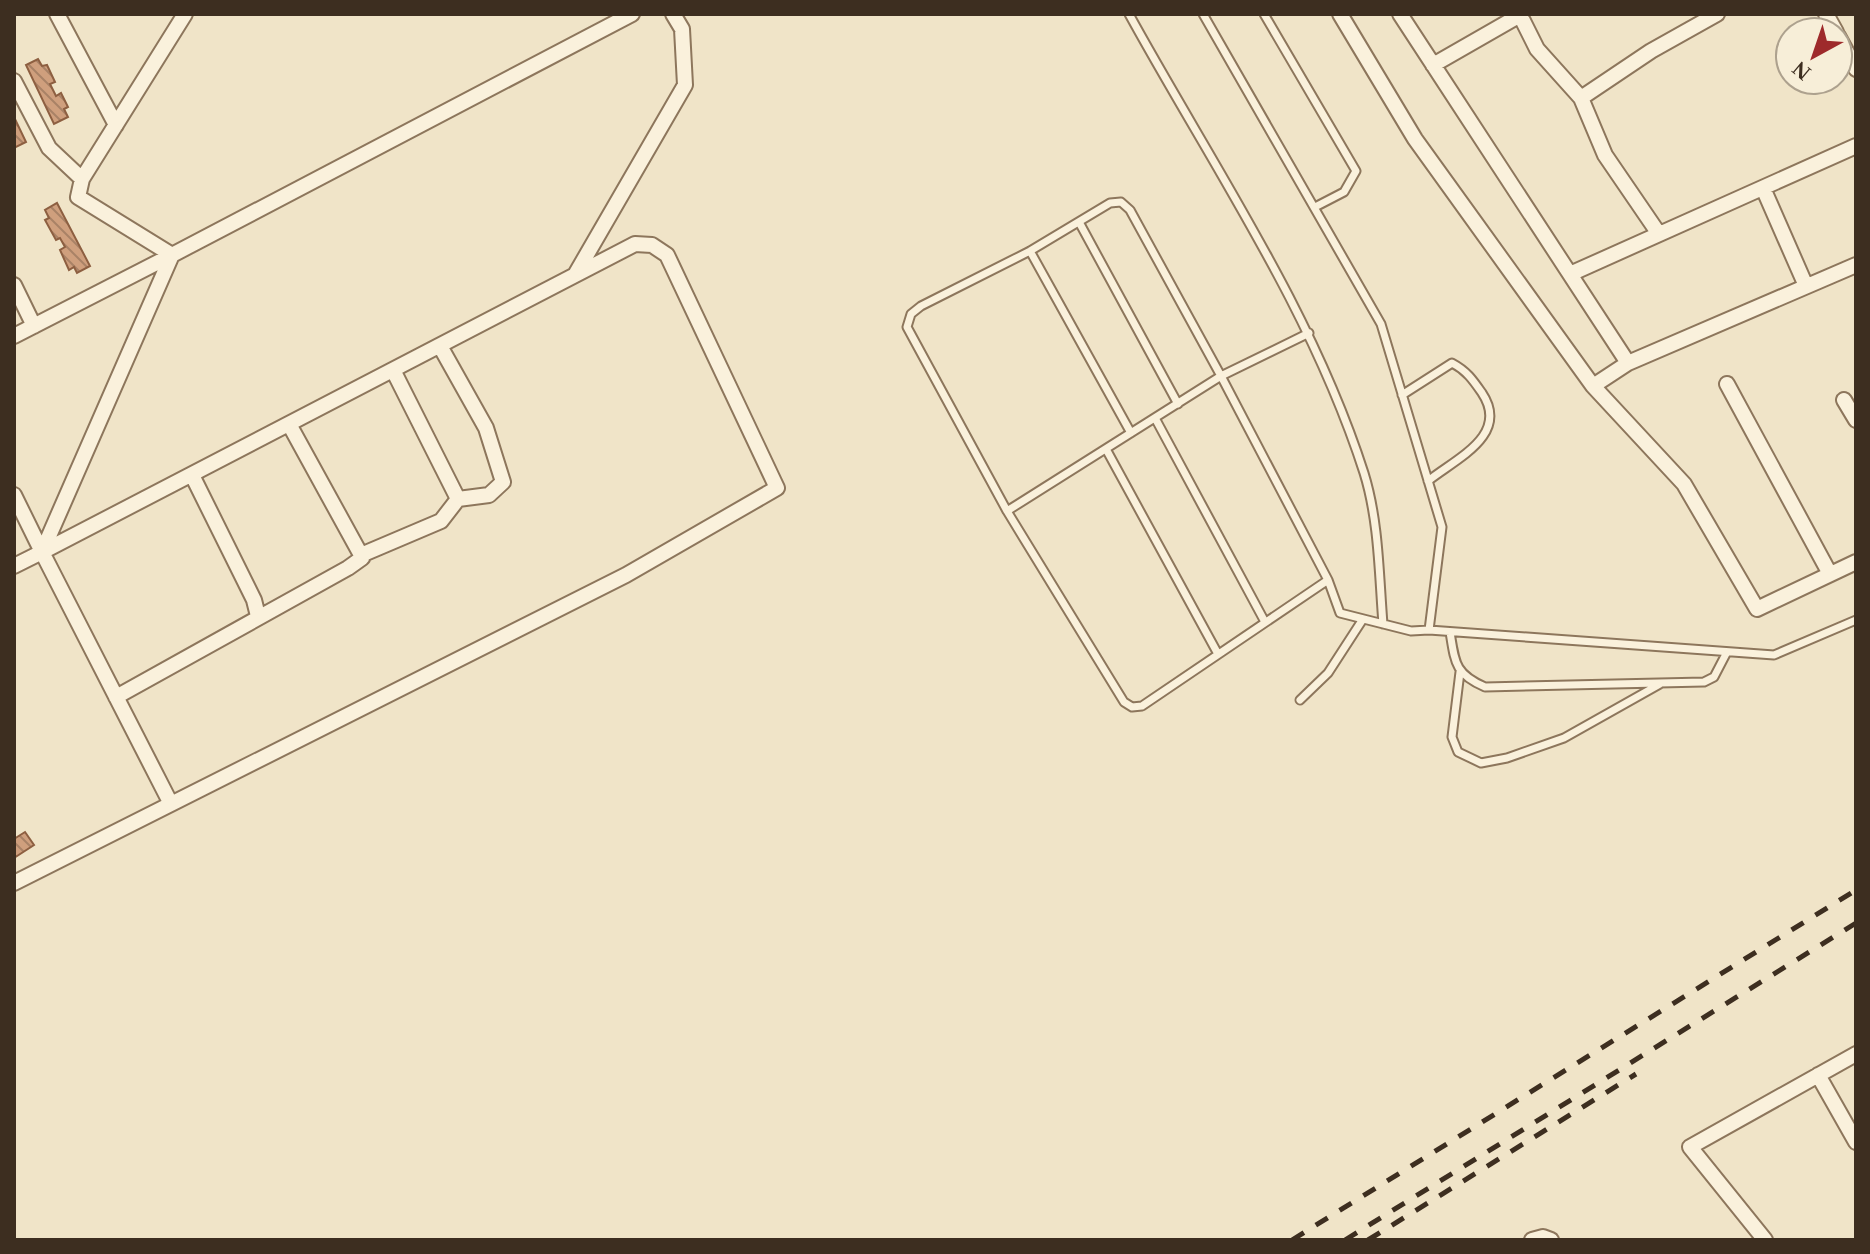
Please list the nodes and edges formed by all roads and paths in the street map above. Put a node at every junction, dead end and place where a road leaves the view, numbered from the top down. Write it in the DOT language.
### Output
graph roads {
  1 [pos="57,14"];
  2 [pos="185,14"];
  3 [pos="632,14"];
  4 [pos="673,14"];
  5 [pos="1129,14"];
  6 [pos="1203,14"];
  7 [pos="1264,14"];
  8 [pos="1340,14"];
  9 [pos="1400,14"];
  10 [pos="1717,14"];
  11 [pos="1521,15"];
  12 [pos="1433,65"];
  13 [pos="14,81"];
  14 [pos="1581,98"];
  15 [pos="116,125"];
  16 [pos="1856,146"];
  17 [pos="82,179"];
  18 [pos="1763,188"];
  19 [pos="1315,207"];
  20 [pos="1079,222"];
  21 [pos="1659,234"];
  22 [pos="1030,251"];
  23 [pos="172,255"];
  24 [pos="1856,265"];
  25 [pos="1570,274"];
  26 [pos="575,275"];
  27 [pos="14,285"];
  28 [pos="1806,286"];
  29 [pos="34,326"];
  30 [pos="1309,333"];
  31 [pos="14,336"];
  32 [pos="440,346"];
  33 [pos="1628,363"];
  34 [pos="393,370"];
  35 [pos="1221,376"];
  36 [pos="1727,384"];
  37 [pos="1593,386"];
  38 [pos="1402,395"];
  39 [pos="1844,400"];
  40 [pos="1178,404"];
  41 [pos="1155,418"];
  42 [pos="1856,420"];
  43 [pos="289,424"];
  44 [pos="1131,433"];
  45 [pos="1106,449"];
  46 [pos="192,475"];
  47 [pos="1428,481"];
  48 [pos="14,495"];
  49 [pos="458,499"];
  50 [pos="1007,511"];
  51 [pos="42,552"];
  52 [pos="361,555"];
  53 [pos="1856,562"];
  54 [pos="14,566"];
  55 [pos="1830,574"];
  56 [pos="1328,580"];
  57 [pos="258,616"];
  58 [pos="1363,619"];
  59 [pos="1856,620"];
  60 [pos="1265,622"];
  61 [pos="1383,624"];
  62 [pos="1429,630"];
  63 [pos="1450,632"];
  64 [pos="1727,652"];
  65 [pos="1218,654"];
  66 [pos="1460,672"];
  67 [pos="1662,683"];
  68 [pos="116,697"];
  69 [pos="1300,700"];
  70 [pos="171,804"];
  71 [pos="14,883"];
  72 [pos="1856,1054"];
  73 [pos="1818,1075"];
  74 [pos="1856,1142"];
  75 [pos="1532,1240"];
  76 [pos="1551,1240"];
  77 [pos="1765,1240"];
  1 -- 15 [label="street"];
  2 -- 15 [label="street"];
  3 -- 23 [label="street"];
  4 -- 26 [label="street"];
  5 -- 30 [label="lane"];
  6 -- 19 [label="lane"];
  7 -- 19 [label="lane"];
  8 -- 37 [label="street"];
  9 -- 12 [label="street"];
  10 -- 14 [label="street"];
  11 -- 12 [label="street"];
  11 -- 14 [label="street"];
  12 -- 25 [label="street"];
  13 -- 17 [label="street"];
  14 -- 21 [label="street"];
  15 -- 17 [label="street"];
  16 -- 18 [label="street"];
  17 -- 23 [label="street"];
  18 -- 21 [label="street"];
  18 -- 28 [label="street"];
  19 -- 38 [label="lane"];
  20 -- 22 [label="lane"];
  20 -- 35 [label="lane"];
  20 -- 40 [label="lane"];
  21 -- 25 [label="street"];
  22 -- 44 [label="lane"];
  22 -- 50 [label="lane"];
  23 -- 29 [label="street"];
  23 -- 51 [label="street"];
  24 -- 28 [label="street"];
  25 -- 33 [label="street"];
  26 -- 32 [label="street"];
  26 -- 70 [label="street"];
  27 -- 29 [label="street"];
  28 -- 33 [label="street"];
  29 -- 31 [label="street"];
  30 -- 35 [label="lane"];
  30 -- 61 [label="lane"];
  32 -- 34 [label="street"];
  32 -- 49 [label="street"];
  33 -- 37 [label="street"];
  34 -- 43 [label="street"];
  34 -- 49 [label="street"];
  35 -- 40 [label="lane"];
  35 -- 56 [label="lane"];
  36 -- 55 [label="street"];
  37 -- 55 [label="street"];
  38 -- 47 [label="lane"];
  38 -- 47 [label="lane"];
  39 -- 42 [label="street"];
  40 -- 41 [label="lane"];
  41 -- 44 [label="lane"];
  41 -- 60 [label="lane"];
  43 -- 46 [label="street"];
  43 -- 52 [label="street"];
  44 -- 45 [label="lane"];
  45 -- 50 [label="lane"];
  45 -- 65 [label="lane"];
  46 -- 51 [label="street"];
  46 -- 57 [label="street"];
  47 -- 62 [label="lane"];
  48 -- 51 [label="street"];
  49 -- 52 [label="street"];
  50 -- 65 [label="lane"];
  51 -- 54 [label="street"];
  51 -- 68 [label="street"];
  52 -- 57 [label="street"];
  53 -- 55 [label="street"];
  56 -- 58 [label="lane"];
  56 -- 60 [label="lane"];
  57 -- 68 [label="street"];
  58 -- 61 [label="lane"];
  58 -- 69 [label="lane"];
  59 -- 64 [label="lane"];
  60 -- 65 [label="lane"];
  61 -- 62 [label="lane"];
  62 -- 63 [label="lane"];
  63 -- 64 [label="lane"];
  63 -- 66 [label="lane"];
  64 -- 67 [label="lane"];
  66 -- 67 [label="lane"];
  66 -- 67 [label="lane"];
  68 -- 70 [label="street"];
  70 -- 71 [label="street"];
  72 -- 73 [label="street"];
  73 -- 74 [label="street"];
  73 -- 77 [label="street"];
  75 -- 76 [label="street"];
}
